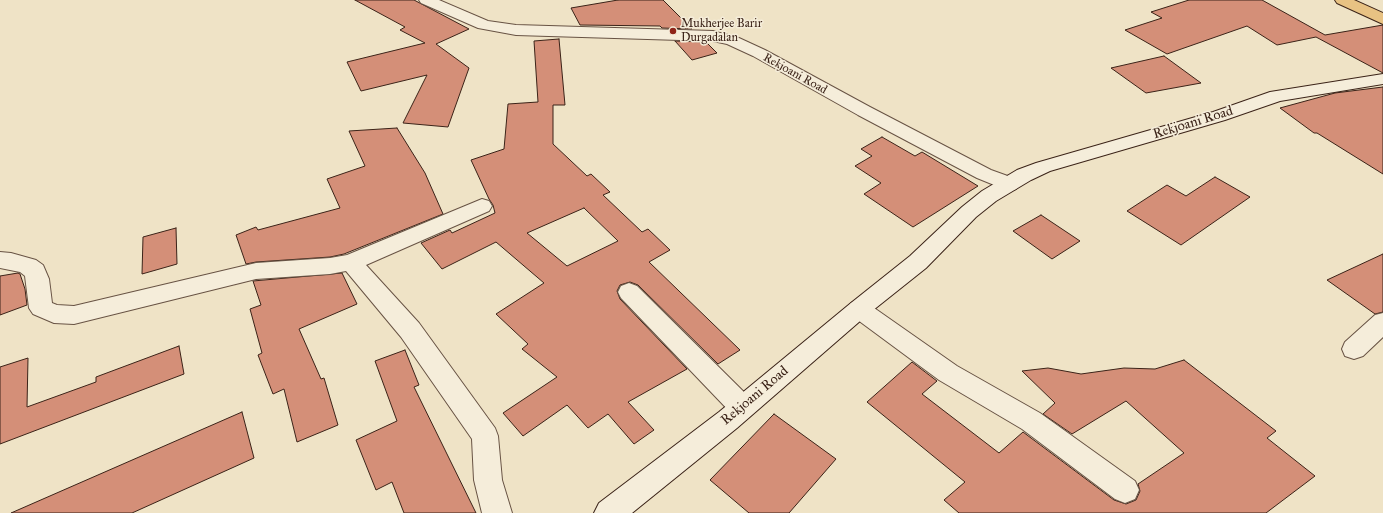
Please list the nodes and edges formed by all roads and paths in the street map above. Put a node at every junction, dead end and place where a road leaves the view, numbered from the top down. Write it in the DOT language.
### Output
graph roads {
  1 [pos="426,0"];
  2 [pos="1342,0"];
  3 [pos="1362,0"];
  4 [pos="1383,10"];
  5 [pos="1383,19"];
  6 [pos="1383,80"];
  7 [pos="1008,184"];
  8 [pos="482,206"];
  9 [pos="0,260"];
  10 [pos="351,262"];
  11 [pos="629,292"];
  12 [pos="859,309"];
  13 [pos="1383,322"];
  14 [pos="1354,349"];
  15 [pos="742,407"];
  16 [pos="1125,490"];
  17 [pos="497,513"];
  18 [pos="609,513"];
  1 -- 7 [label="street, Rekjoani Road"];
  2 -- 5 [label="main road"];
  3 -- 4 [label="main road"];
  6 -- 7 [label="street, Rekjoani Road"];
  7 -- 12 [label="street, Rekjoani Road"];
  8 -- 10 [label="street"];
  9 -- 10 [label="street"];
  10 -- 17 [label="street"];
  11 -- 15 [label="street"];
  12 -- 15 [label="street, Rekjoani Road"];
  12 -- 16 [label="street"];
  13 -- 14 [label="street"];
  15 -- 18 [label="street, Rekjoani Road"];
}
